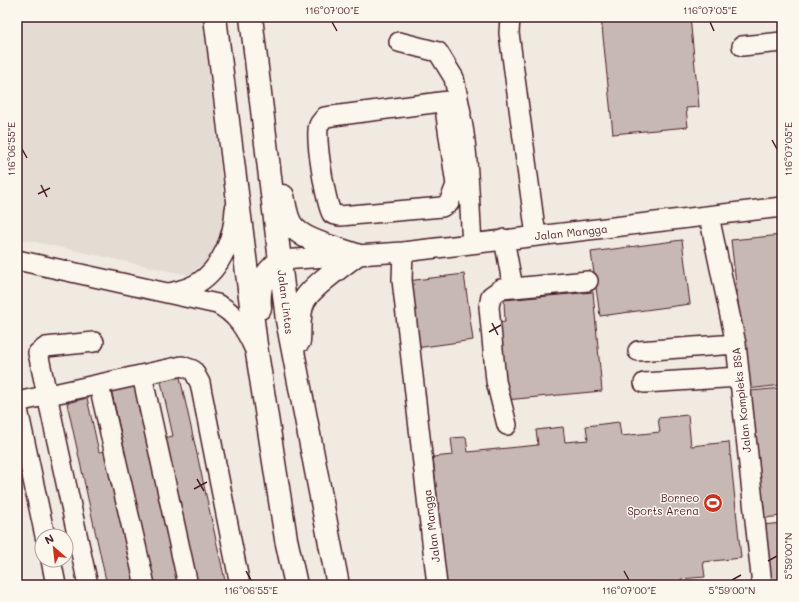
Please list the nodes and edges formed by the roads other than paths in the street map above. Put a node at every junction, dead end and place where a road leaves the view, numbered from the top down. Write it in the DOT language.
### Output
graph roads {
  1 [pos="215,17"];
  2 [pos="251,17"];
  3 [pos="510,17"];
  4 [pos="399,42"];
  5 [pos="782,42"];
  6 [pos="742,46"];
  7 [pos="444,102"];
  8 [pos="461,115"];
  9 [pos="266,155"];
  10 [pos="236,191"];
  11 [pos="782,207"];
  12 [pos="739,213"];
  13 [pos="709,216"];
  14 [pos="782,218"];
  15 [pos="536,236"];
  16 [pos="504,239"];
  17 [pos="472,244"];
  18 [pos="403,252"];
  19 [pos="356,255"];
  20 [pos="17,260"];
  21 [pos="281,260"];
  22 [pos="588,280"];
  23 [pos="513,288"];
  24 [pos="167,293"];
  25 [pos="94,342"];
  26 [pos="736,344"];
  27 [pos="638,351"];
  28 [pos="256,353"];
  29 [pos="142,375"];
  30 [pos="297,377"];
  31 [pos="739,377"];
  32 [pos="644,383"];
  33 [pos="99,385"];
  34 [pos="47,397"];
  35 [pos="17,404"];
  36 [pos="267,416"];
  37 [pos="507,425"];
  38 [pos="43,528"];
  39 [pos="53,568"];
  40 [pos="56,585"];
  41 [pos="88,585"];
  42 [pos="145,585"];
  43 [pos="188,585"];
  44 [pos="240,585"];
  45 [pos="296,585"];
  46 [pos="338,585"];
  47 [pos="438,585"];
  48 [pos="762,585"];
  1 -- 10 [label="highway"];
  2 -- 9 [label="highway, Jalan Lintas"];
  3 -- 15 [label="street"];
  4 -- 8 [label="street"];
  5 -- 6 [label="street"];
  7 -- 7 [label="street"];
  7 -- 8 [label="street"];
  8 -- 17 [label="street"];
  9 -- 19 [label="highway"];
  9 -- 21 [label="highway, Jalan Lintas"];
  10 -- 24 [label="street"];
  10 -- 28 [label="highway"];
  11 -- 12 [label="street, Jalan Mangga"];
  12 -- 13 [label="street, Jalan Mangga"];
  12 -- 14 [label="street, Jalan Mangga"];
  13 -- 15 [label="street, Jalan Mangga"];
  13 -- 26 [label="street, Jalan Kompleks BSA"];
  15 -- 16 [label="street, Jalan Mangga"];
  16 -- 17 [label="street, Jalan Mangga"];
  16 -- 23 [label="street"];
  17 -- 18 [label="street, Jalan Mangga"];
  18 -- 19 [label="street, Jalan Mangga"];
  18 -- 47 [label="street, Jalan Mangga"];
  19 -- 21 [label="street, Jalan Mangga"];
  19 -- 30 [label="highway"];
  20 -- 24 [label="street"];
  21 -- 30 [label="highway, Jalan Lintas"];
  21 -- 36 [label="highway"];
  22 -- 23 [label="street"];
  23 -- 37 [label="street"];
  24 -- 28 [label="street"];
  25 -- 34 [label="street"];
  26 -- 27 [label="street"];
  26 -- 31 [label="street, Jalan Kompleks BSA"];
  28 -- 36 [label="highway"];
  29 -- 33 [label="street"];
  29 -- 43 [label="street"];
  29 -- 44 [label="street"];
  30 -- 46 [label="highway, Jalan Lintas"];
  31 -- 32 [label="street"];
  31 -- 48 [label="street, Jalan Kompleks BSA"];
  33 -- 34 [label="street"];
  33 -- 42 [label="street"];
  34 -- 35 [label="street"];
  34 -- 41 [label="street"];
  35 -- 38 [label="street"];
  36 -- 45 [label="highway"];
  39 -- 40 [label="street"];
}
